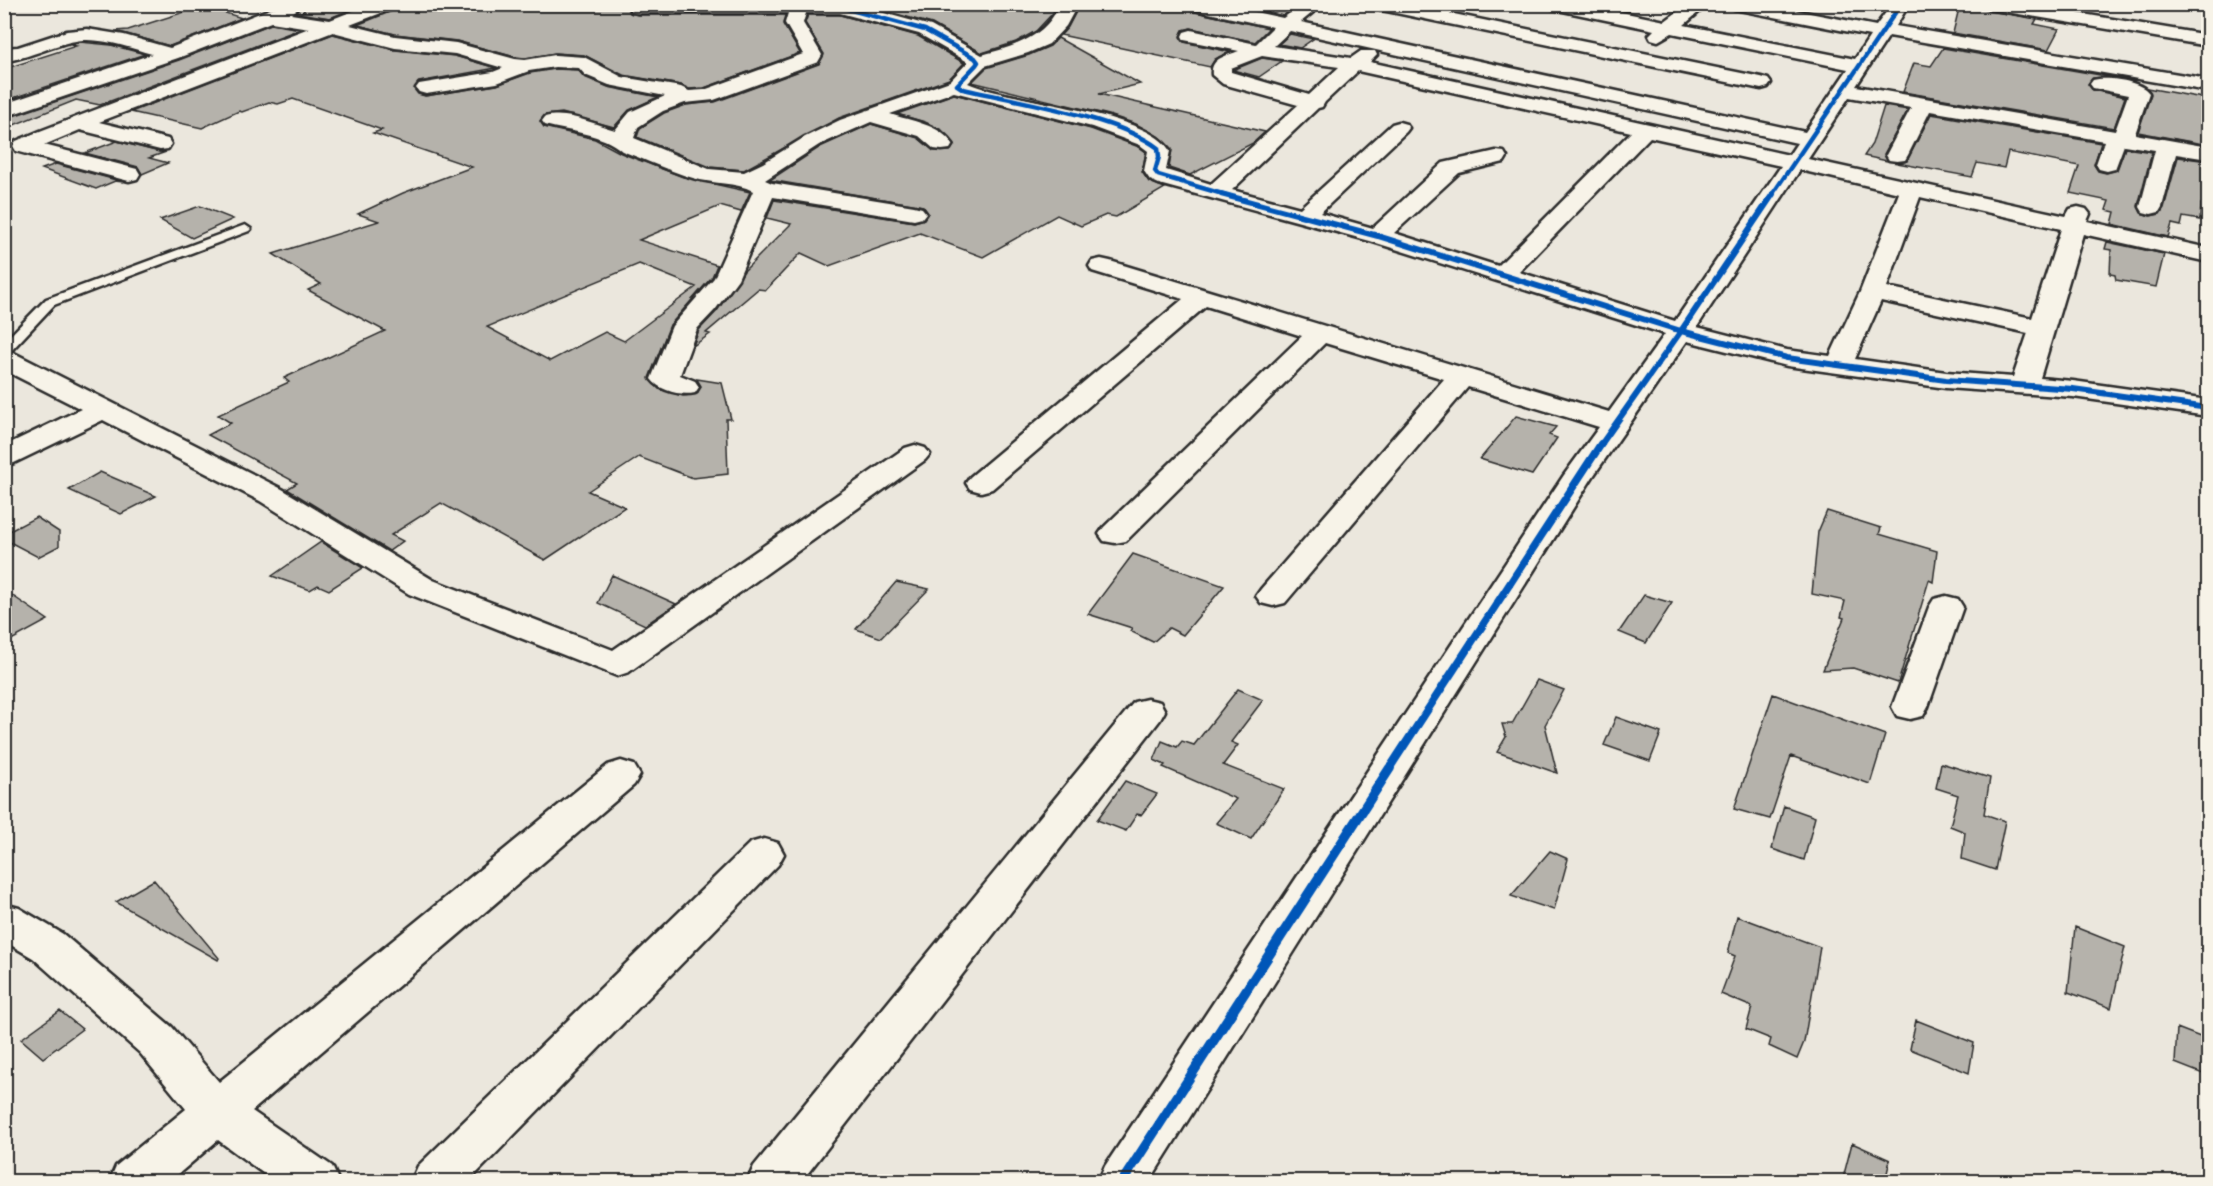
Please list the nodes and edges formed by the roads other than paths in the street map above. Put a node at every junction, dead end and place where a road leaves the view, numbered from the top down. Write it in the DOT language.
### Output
graph roads {
  1 [pos="300,4"];
  2 [pos="388,4"];
  3 [pos="1069,4"];
  4 [pos="1192,4"];
  5 [pos="1315,4"];
  6 [pos="1377,4"];
  7 [pos="1553,4"];
  8 [pos="1701,4"];
  9 [pos="1734,4"];
  10 [pos="1989,4"];
  11 [pos="833,6"];
  12 [pos="638,8"];
  13 [pos="799,8"];
  14 [pos="1431,9"];
  15 [pos="270,16"];
  16 [pos="1287,24"];
  17 [pos="332,26"];
  18 [pos="1667,27"];
  19 [pos="1191,36"];
  20 [pos="2208,41"];
  21 [pos="1384,45"];
  22 [pos="1876,46"];
  23 [pos="1260,50"];
  24 [pos="4,54"];
  25 [pos="171,54"];
  26 [pos="1632,56"];
  27 [pos="978,62"];
  28 [pos="1962,62"];
  29 [pos="1354,64"];
  30 [pos="525,66"];
  31 [pos="1761,82"];
  32 [pos="957,85"];
  33 [pos="2208,86"];
  34 [pos="426,88"];
  35 [pos="1590,91"];
  36 [pos="2007,96"];
  37 [pos="683,97"];
  38 [pos="1315,103"];
  39 [pos="1924,103"];
  40 [pos="4,111"];
  41 [pos="870,115"];
  42 [pos="1997,116"];
  43 [pos="2048,118"];
  44 [pos="552,121"];
  45 [pos="79,123"];
  46 [pos="1399,128"];
  47 [pos="1645,130"];
  48 [pos="2120,138"];
  49 [pos="623,140"];
  50 [pos="160,144"];
  51 [pos="942,144"];
  52 [pos="2167,146"];
  53 [pos="2035,147"];
  54 [pos="1801,151"];
  55 [pos="2208,153"];
  56 [pos="1897,155"];
  57 [pos="1496,157"];
  58 [pos="2107,164"];
  59 [pos="129,174"];
  60 [pos="756,184"];
  61 [pos="1912,188"];
  62 [pos="1206,189"];
  63 [pos="2151,207"];
  64 [pos="914,213"];
  65 [pos="1304,216"];
  66 [pos="2076,220"];
  67 [pos="245,229"];
  68 [pos="1378,236"];
  69 [pos="2208,255"];
  70 [pos="1101,266"];
  71 [pos="1502,275"];
  72 [pos="1873,292"];
  73 [pos="1201,297"];
  74 [pos="2042,328"];
  75 [pos="1681,331"];
  76 [pos="1320,333"];
  77 [pos="4,350"];
  78 [pos="4,359"];
  79 [pos="1839,365"];
  80 [pos="1462,376"];
  81 [pos="2024,386"];
  82 [pos="685,387"];
  83 [pos="2208,408"];
  84 [pos="104,410"];
  85 [pos="1616,423"];
  86 [pos="915,454"];
  87 [pos="4,458"];
  88 [pos="981,483"];
  89 [pos="1115,534"];
  90 [pos="1273,596"];
  91 [pos="1946,607"];
  92 [pos="1910,707"];
  93 [pos="1147,711"];
  94 [pos="621,775"];
  95 [pos="764,854"];
  96 [pos="4,920"];
  97 [pos="217,1113"];
  98 [pos="133,1182"];
  99 [pos="315,1182"];
  100 [pos="435,1182"];
  101 [pos="771,1182"];
  102 [pos="1122,1182"];
  1 -- 15 [label="street"];
  2 -- 17 [label="street"];
  3 -- 27 [label="street"];
  4 -- 16 [label="street"];
  5 -- 16 [label="street"];
  6 -- 14 [label="street"];
  7 -- 18 [label="street"];
  8 -- 18 [label="street"];
  9 -- 22 [label="street"];
  10 -- 20 [label="street"];
  11 -- 13 [label="street"];
  11 -- 27 [label="street"];
  12 -- 13 [label="street"];
  13 -- 37 [label="street"];
  14 -- 21 [label="street"];
  14 -- 26 [label="street"];
  15 -- 17 [label="street"];
  15 -- 25 [label="street"];
  16 -- 21 [label="street"];
  16 -- 23 [label="street"];
  17 -- 30 [label="street"];
  17 -- 45 [label="street"];
  18 -- 22 [label="street"];
  18 -- 26 [label="street"];
  19 -- 23 [label="street"];
  21 -- 29 [label="street"];
  21 -- 35 [label="street"];
  22 -- 33 [label="street"];
  22 -- 39 [label="street"];
  22 -- 54 [label="street"];
  23 -- 29 [label="street"];
  23 -- 38 [label="street"];
  24 -- 25 [label="street"];
  25 -- 40 [label="street"];
  26 -- 31 [label="street"];
  26 -- 35 [label="street"];
  27 -- 32 [label="street"];
  28 -- 48 [label="street"];
  29 -- 38 [label="street"];
  29 -- 47 [label="street"];
  30 -- 34 [label="street"];
  30 -- 37 [label="street"];
  32 -- 41 [label="street"];
  32 -- 62 [label="street"];
  35 -- 54 [label="street"];
  36 -- 42 [label="street"];
  37 -- 49 [label="street"];
  38 -- 62 [label="street"];
  39 -- 42 [label="street"];
  39 -- 56 [label="street"];
  41 -- 51 [label="street"];
  41 -- 60 [label="street"];
  42 -- 43 [label="street"];
  43 -- 48 [label="street"];
  43 -- 53 [label="street"];
  44 -- 49 [label="street"];
  45 -- 50 [label="street"];
  45 -- 59 [label="street"];
  46 -- 65 [label="street"];
  47 -- 54 [label="street"];
  47 -- 71 [label="street"];
  48 -- 52 [label="street"];
  48 -- 58 [label="street"];
  49 -- 60 [label="street"];
  52 -- 55 [label="street"];
  52 -- 63 [label="street"];
  54 -- 61 [label="street"];
  54 -- 75 [label="street"];
  57 -- 68 [label="street"];
  60 -- 64 [label="street"];
  60 -- 82 [label="street"];
  61 -- 66 [label="street"];
  61 -- 72 [label="street"];
  62 -- 65 [label="street"];
  65 -- 68 [label="street"];
  66 -- 69 [label="street"];
  66 -- 74 [label="street"];
  67 -- 77 [label="lane"];
  68 -- 71 [label="street"];
  70 -- 73 [label="street"];
  71 -- 75 [label="street"];
  72 -- 74 [label="street"];
  72 -- 79 [label="street"];
  73 -- 76 [label="street"];
  73 -- 88 [label="street"];
  74 -- 81 [label="street"];
  75 -- 79 [label="street"];
  75 -- 85 [label="street"];
  76 -- 80 [label="street"];
  76 -- 89 [label="street"];
  78 -- 84 [label="street"];
  79 -- 81 [label="street"];
  80 -- 85 [label="street"];
  80 -- 90 [label="street"];
  81 -- 83 [label="street"];
  84 -- 86 [label="street"];
  84 -- 87 [label="street"];
  85 -- 102 [label="street"];
  91 -- 92 [label="street"];
  93 -- 101 [label="street"];
  94 -- 97 [label="street"];
  95 -- 100 [label="street"];
  96 -- 97 [label="street"];
  97 -- 98 [label="street"];
  97 -- 99 [label="street"];
}
